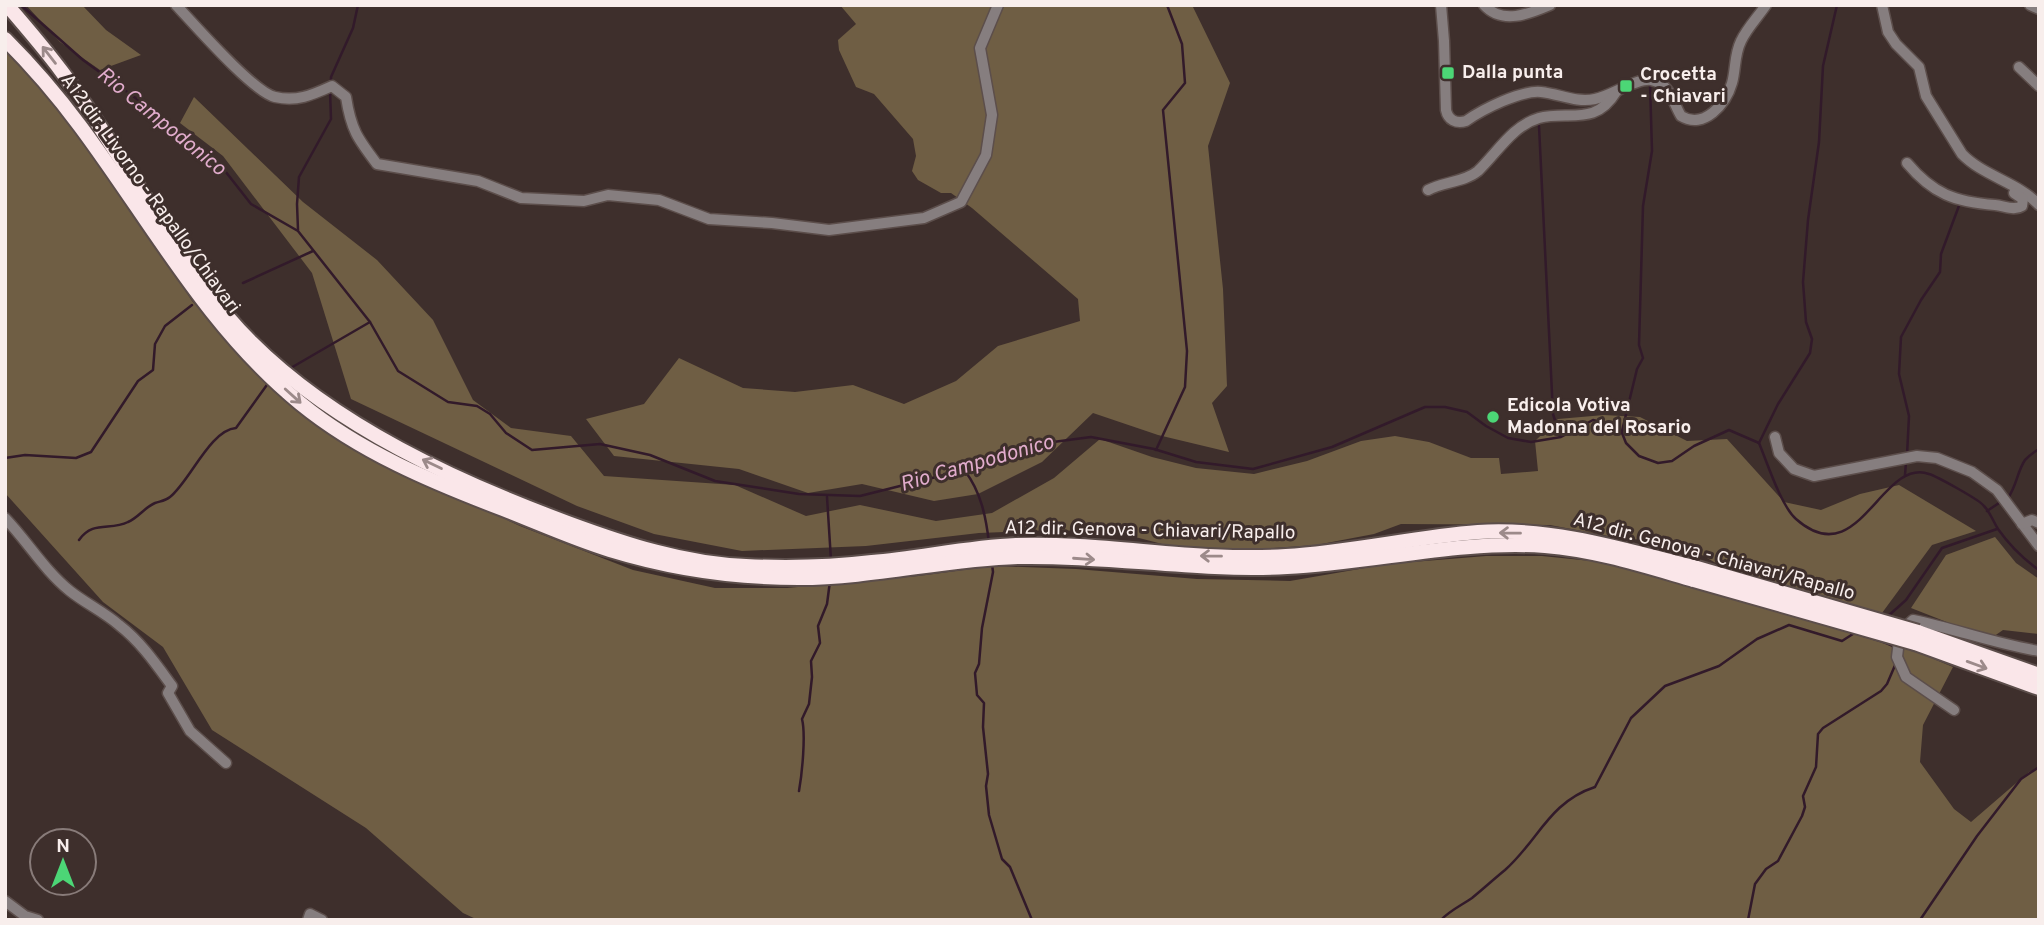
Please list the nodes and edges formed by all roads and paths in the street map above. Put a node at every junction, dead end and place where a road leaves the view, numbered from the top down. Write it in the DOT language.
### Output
graph roads {
  1 [pos="7,5"];
  2 [pos="176,5"];
  3 [pos="998,5"];
  4 [pos="1441,5"];
  5 [pos="1484,5"];
  6 [pos="1550,5"];
  7 [pos="1766,5"];
  8 [pos="1882,5"];
  9 [pos="2030,5"];
  10 [pos="2039,9"];
  11 [pos="5,39"];
  12 [pos="2020,67"];
  13 [pos="2039,86"];
  14 [pos="1617,92"];
  15 [pos="1907,163"];
  16 [pos="2009,184"];
  17 [pos="1428,190"];
  18 [pos="2037,201"];
  19 [pos="1774,437"];
  20 [pos="491,499"];
  21 [pos="5,518"];
  22 [pos="2039,523"];
  23 [pos="2022,524"];
  24 [pos="586,535"];
  25 [pos="2039,546"];
  26 [pos="1917,637"];
  27 [pos="2039,651"];
  28 [pos="2039,675"];
  29 [pos="2039,688"];
  30 [pos="1954,710"];
  31 [pos="226,763"];
  32 [pos="5,901"];
  33 [pos="38,920"];
  34 [pos="308,920"];
  35 [pos="322,920"];
  20 -- 1 [label="highway, one-way"];
  2 -- 3 [label="street"];
  4 -- 14 [label="street"];
  5 -- 6 [label="street"];
  7 -- 14 [label="street"];
  8 -- 16 [label="street"];
  9 -- 10 [label="street"];
  11 -- 20 [label="highway, A12 dir. Livorno - Rapallo/Chiavari, one-way"];
  12 -- 13 [label="street"];
  14 -- 17 [label="street"];
  15 -- 16 [label="street"];
  16 -- 18 [label="street"];
  19 -- 23 [label="street"];
  20 -- 24 [label="highway, A12 dir. Livorno - Rapallo/Chiavari"];
  21 -- 31 [label="street"];
  22 -- 23 [label="street"];
  23 -- 25 [label="street"];
  24 -- 26 [label="highway, A12 dir. Genova - Chiavari/Rapallo, bridge"];
  26 -- 28 [label="highway, A12 dir. Genova - Chiavari/Rapallo"];
  26 -- 29 [label="highway, one-way"];
  27 -- 30 [label="street"];
  32 -- 33 [label="street"];
  34 -- 35 [label="street"];
}
